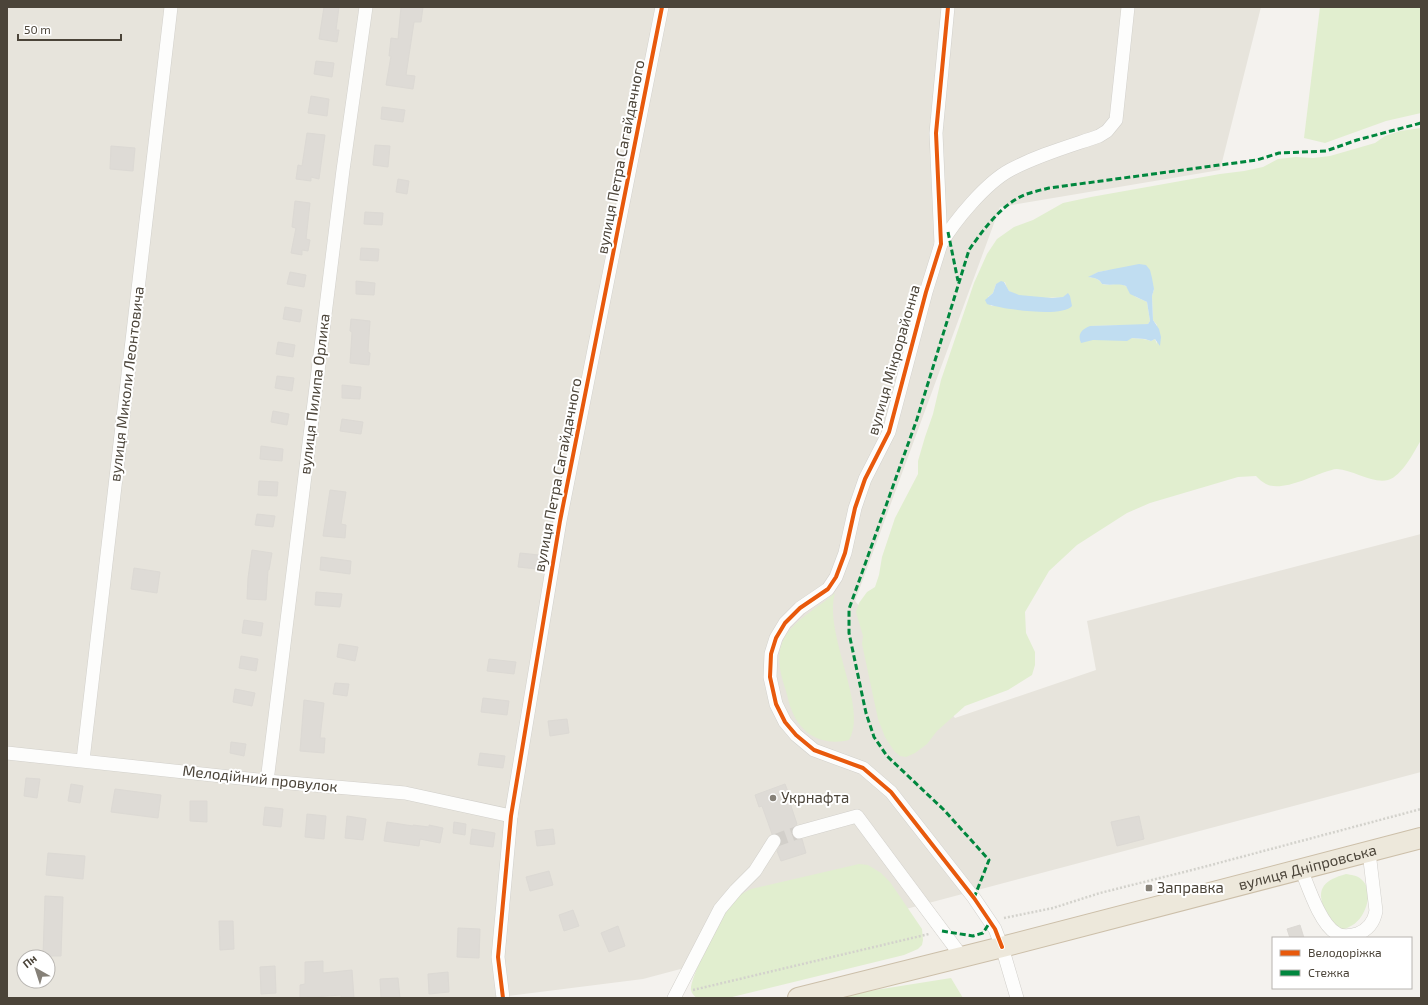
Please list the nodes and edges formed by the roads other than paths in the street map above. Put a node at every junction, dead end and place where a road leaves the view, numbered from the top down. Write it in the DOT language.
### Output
graph roads {
  1 [pos="171,7"];
  2 [pos="366,7"];
  3 [pos="662,7"];
  4 [pos="948,7"];
  5 [pos="1128,7"];
  6 [pos="941,244"];
  7 [pos="7,753"];
  8 [pos="83,760"];
  9 [pos="267,781"];
  10 [pos="511,816"];
  11 [pos="800,832"];
  12 [pos="1421,838"];
  13 [pos="774,841"];
  14 [pos="1369,852"];
  15 [pos="1301,869"];
  16 [pos="1002,948"];
  17 [pos="962,957"];
  18 [pos="674,996"];
  19 [pos="503,998"];
  20 [pos="798,998"];
  21 [pos="1017,998"];
  1 -- 8 [label="street, вулиця Миколи Леонтовича"];
  2 -- 9 [label="street, вулиця Пилипа Орлика"];
  3 -- 10 [label="street, вулиця Петра Сагайдачного"];
  4 -- 6 [label="street, вулиця Мікрорайонна"];
  5 -- 6 [label="street"];
  6 -- 16 [label="street, вулиця Мікрорайонна"];
  7 -- 8 [label="street, Мелодійний провулок"];
  8 -- 9 [label="street, Мелодійний провулок"];
  9 -- 10 [label="street, Мелодійний провулок"];
  10 -- 19 [label="street, вулиця Петра Сагайдачного"];
  11 -- 17 [label="street"];
  12 -- 14 [label="highway, вулиця Дніпровська"];
  13 -- 18 [label="street"];
  14 -- 15 [label="highway, вулиця Дніпровська"];
  14 -- 15 [label="street"];
  15 -- 16 [label="highway, вулиця Дніпровська"];
  16 -- 17 [label="highway, вулиця Дніпровська"];
  16 -- 21 [label="street, вулиця Мікрорайонна"];
  17 -- 20 [label="highway, вулиця Дніпровська"];
}
